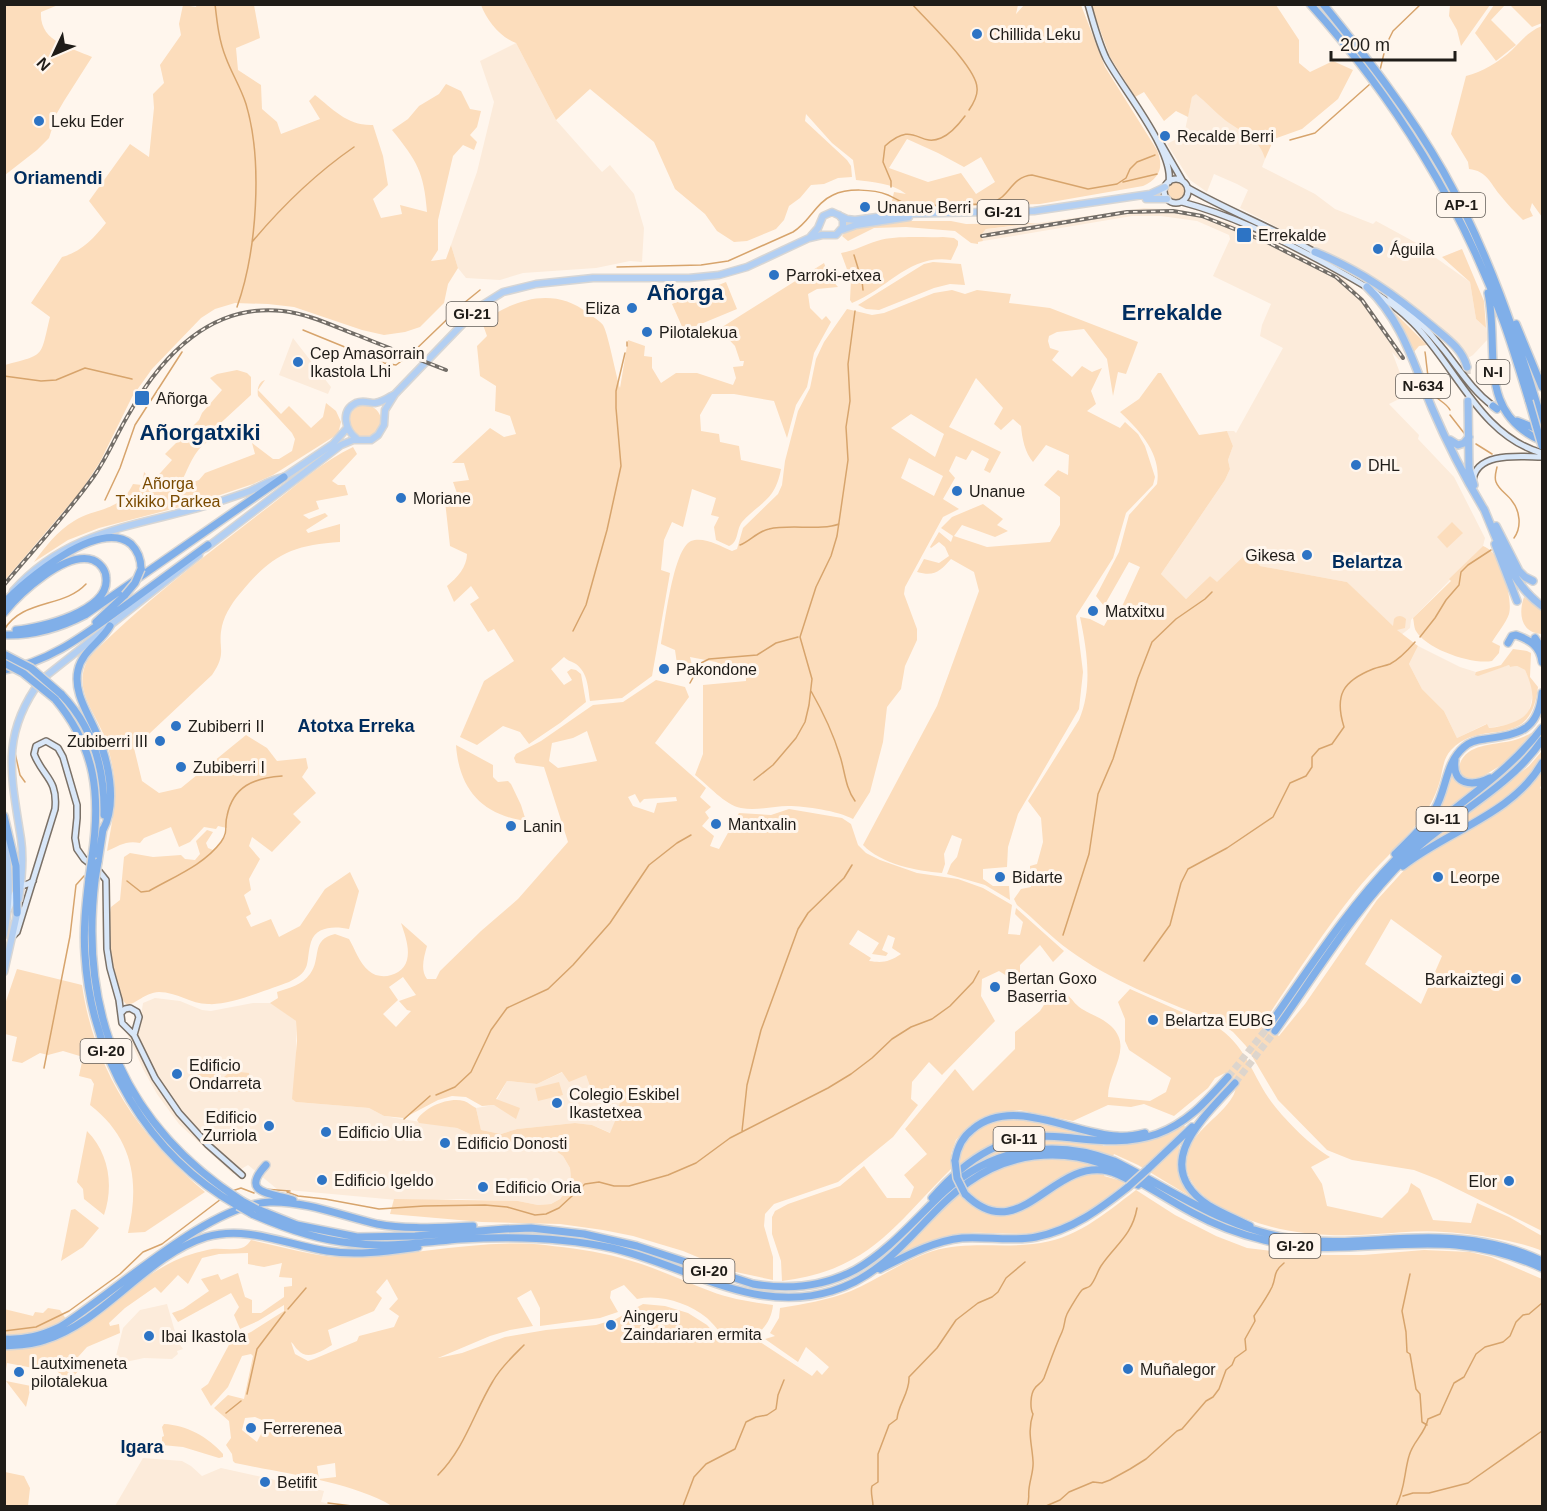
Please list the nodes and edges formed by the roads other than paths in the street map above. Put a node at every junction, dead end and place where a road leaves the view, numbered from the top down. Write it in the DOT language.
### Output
graph roads {
  1 [pos="1088,4"];
  2 [pos="1310,4"];
  3 [pos="1323,4"];
  4 [pos="1351,46"];
  5 [pos="1154,134"];
  6 [pos="1182,180"];
  7 [pos="1167,184"];
  8 [pos="1188,188"];
  9 [pos="1167,198"];
  10 [pos="1182,202"];
  11 [pos="839,215"];
  12 [pos="820,223"];
  13 [pos="842,230"];
  14 [pos="828,235"];
  15 [pos="809,238"];
  16 [pos="1315,252"];
  17 [pos="1487,282"];
  18 [pos="1367,287"];
  19 [pos="1507,309"];
  20 [pos="1467,367"];
  21 [pos="1542,387"];
  22 [pos="395,394"];
  23 [pos="1468,401"];
  24 [pos="1533,402"];
  25 [pos="372,403"];
  26 [pos="1495,407"];
  27 [pos="384,415"];
  28 [pos="1517,421"];
  29 [pos="1542,421"];
  30 [pos="347,428"];
  31 [pos="1542,431"];
  32 [pos="1444,433"];
  33 [pos="1469,437"];
  34 [pos="357,439"];
  35 [pos="1542,441"];
  36 [pos="1542,446"];
  37 [pos="1542,455"];
  38 [pos="284,477"];
  39 [pos="1472,485"];
  40 [pos="1479,498"];
  41 [pos="1485,511"];
  42 [pos="208,545"];
  43 [pos="1533,581"];
  44 [pos="1517,601"];
  45 [pos="4,602"];
  46 [pos="1542,606"];
  47 [pos="4,613"];
  48 [pos="110,626"];
  49 [pos="33,631"];
  50 [pos="4,633"];
  51 [pos="79,638"];
  52 [pos="1535,638"];
  53 [pos="1508,643"];
  54 [pos="1542,649"];
  55 [pos="4,654"];
  56 [pos="1542,662"];
  57 [pos="4,663"];
  58 [pos="4,670"];
  59 [pos="1542,693"];
  60 [pos="58,696"];
  61 [pos="10,723"];
  62 [pos="1542,728"];
  63 [pos="6,736"];
  64 [pos="1542,740"];
  65 [pos="1534,745"];
  66 [pos="1457,755"];
  67 [pos="1542,763"];
  68 [pos="1503,771"];
  69 [pos="4,816"];
  70 [pos="103,831"];
  71 [pos="4,841"];
  72 [pos="95,859"];
  73 [pos="1390,877"];
  74 [pos="34,880"];
  75 [pos="20,887"];
  76 [pos="29,894"];
  77 [pos="1358,900"];
  78 [pos="8,910"];
  79 [pos="17,914"];
  80 [pos="4,935"];
  81 [pos="12,937"];
  82 [pos="4,972"];
  83 [pos="119,1000"];
  84 [pos="127,1008"];
  85 [pos="121,1012"];
  86 [pos="136,1024"];
  87 [pos="125,1026"];
  88 [pos="134,1035"];
  89 [pos="1228,1077"];
  90 [pos="1235,1083"];
  91 [pos="1215,1104"];
  92 [pos="1171,1128"];
  93 [pos="266,1165"];
  94 [pos="242,1175"];
  95 [pos="1170,1199"];
  96 [pos="255,1212"];
  97 [pos="333,1213"];
  98 [pos="505,1228"];
  99 [pos="1260,1232"];
  100 [pos="901,1233"];
  101 [pos="462,1239"];
  102 [pos="1542,1261"];
  103 [pos="1542,1268"];
  104 [pos="865,1277"];
  105 [pos="4,1339"];
  106 [pos="9,1344"];
  1 -- 5 [label="main road"];
  2 -- 4 [label="highway, AP-1"];
  3 -- 4 [label="highway, AP-1"];
  4 -- 17 [label="highway, AP-1"];
  4 -- 19 [label="highway, AP-1"];
  5 -- 6 [label="main road"];
  5 -- 7 [label="main road"];
  6 -- 7 [label="main road"];
  6 -- 8 [label="main road"];
  7 -- 9 [label="main road"];
  7 -- 11 [label="main road, GI-21"];
  8 -- 10 [label="main road"];
  8 -- 16 [label="main road"];
  9 -- 10 [label="main road"];
  9 -- 13 [label="main road, GI-21"];
  10 -- 18 [label="main road"];
  11 -- 12 [label="main road, GI-21"];
  11 -- 13 [label="main road"];
  12 -- 14 [label="main road"];
  12 -- 15 [label="main road"];
  13 -- 14 [label="main road, GI-21"];
  14 -- 15 [label="main road, GI-21"];
  15 -- 22 [label="main road, GI-21"];
  16 -- 20 [label="highway, N-634"];
  16 -- 26 [label="main road"];
  17 -- 24 [label="highway, AP-1"];
  17 -- 35 [label="highway, N-I"];
  18 -- 32 [label="highway, N-634"];
  18 -- 37 [label="main road"];
  19 -- 21 [label="highway, N-I"];
  19 -- 24 [label="highway, AP-1"];
  22 -- 25 [label="main road, GI-21"];
  22 -- 27 [label="main road, GI-21"];
  23 -- 33 [label="highway, N-634"];
  24 -- 29 [label="highway, AP-1"];
  24 -- 36 [label="highway, AP-1, bridge"];
  25 -- 27 [label="main road"];
  25 -- 30 [label="main road"];
  27 -- 34 [label="main road"];
  28 -- 31 [label="highway"];
  30 -- 34 [label="main road"];
  30 -- 38 [label="main road"];
  32 -- 33 [label="highway"];
  32 -- 39 [label="highway, N-634"];
  33 -- 39 [label="highway, N-634"];
  34 -- 42 [label="main road"];
  37 -- 39 [label="main road"];
  38 -- 45 [label="main road"];
  38 -- 49 [label="highway"];
  39 -- 40 [label="highway, N-634"];
  39 -- 41 [label="highway, N-634"];
  39 -- 44 [label="highway, N-634"];
  40 -- 41 [label="highway, N-634"];
  40 -- 43 [label="highway, N-634"];
  41 -- 46 [label="highway, N-634"];
  42 -- 48 [label="main road"];
  42 -- 51 [label="highway"];
  45 -- 51 [label="highway, bridge"];
  47 -- 49 [label="highway"];
  48 -- 61 [label="main road"];
  48 -- 70 [label="highway"];
  49 -- 50 [label="highway"];
  51 -- 58 [label="highway"];
  52 -- 54 [label="highway"];
  53 -- 56 [label="highway"];
  55 -- 60 [label="highway, GI-20, bridge"];
  57 -- 60 [label="highway, GI-20, bridge"];
  59 -- 66 [label="highway"];
  60 -- 70 [label="highway, GI-20"];
  60 -- 72 [label="highway, GI-20"];
  62 -- 65 [label="highway, GI-11"];
  63 -- 75 [label="main road"];
  64 -- 65 [label="highway, GI-11"];
  65 -- 68 [label="highway, GI-11"];
  65 -- 73 [label="highway, GI-11"];
  66 -- 68 [label="highway"];
  66 -- 77 [label="highway"];
  67 -- 73 [label="highway"];
  68 -- 77 [label="highway, GI-11"];
  69 -- 75 [label="highway"];
  70 -- 72 [label="highway, GI-20"];
  71 -- 78 [label="main road"];
  72 -- 96 [label="highway, GI-20, bridge"];
  73 -- 77 [label="highway, GI-11"];
  74 -- 75 [label="main road"];
  74 -- 76 [label="main road"];
  74 -- 83 [label="main road"];
  75 -- 76 [label="main road"];
  75 -- 78 [label="main road"];
  75 -- 79 [label="highway"];
  76 -- 81 [label="main road"];
  78 -- 80 [label="main road"];
  79 -- 81 [label="main road"];
  81 -- 82 [label="main road"];
  83 -- 84 [label="main road"];
  83 -- 85 [label="main road"];
  84 -- 85 [label="main road"];
  84 -- 86 [label="main road"];
  85 -- 87 [label="main road"];
  86 -- 87 [label="main road"];
  86 -- 88 [label="main road"];
  87 -- 88 [label="main road"];
  88 -- 94 [label="main road"];
  89 -- 92 [label="highway, GI-11"];
  90 -- 91 [label="highway"];
  91 -- 99 [label="highway"];
  91 -- 104 [label="highway, bridge"];
  92 -- 95 [label="highway, bridge"];
  92 -- 100 [label="highway, GI-11"];
  93 -- 97 [label="highway"];
  95 -- 103 [label="highway, GI-20"];
  95 -- 104 [label="highway, GI-20"];
  96 -- 98 [label="highway, GI-20"];
  96 -- 101 [label="highway, GI-20"];
  97 -- 98 [label="highway"];
  97 -- 106 [label="highway"];
  98 -- 100 [label="highway, GI-20"];
  99 -- 100 [label="highway, GI-20"];
  99 -- 102 [label="highway, GI-20"];
  101 -- 104 [label="highway, GI-20"];
  101 -- 106 [label="highway"];
  105 -- 106 [label="highway"];
}
